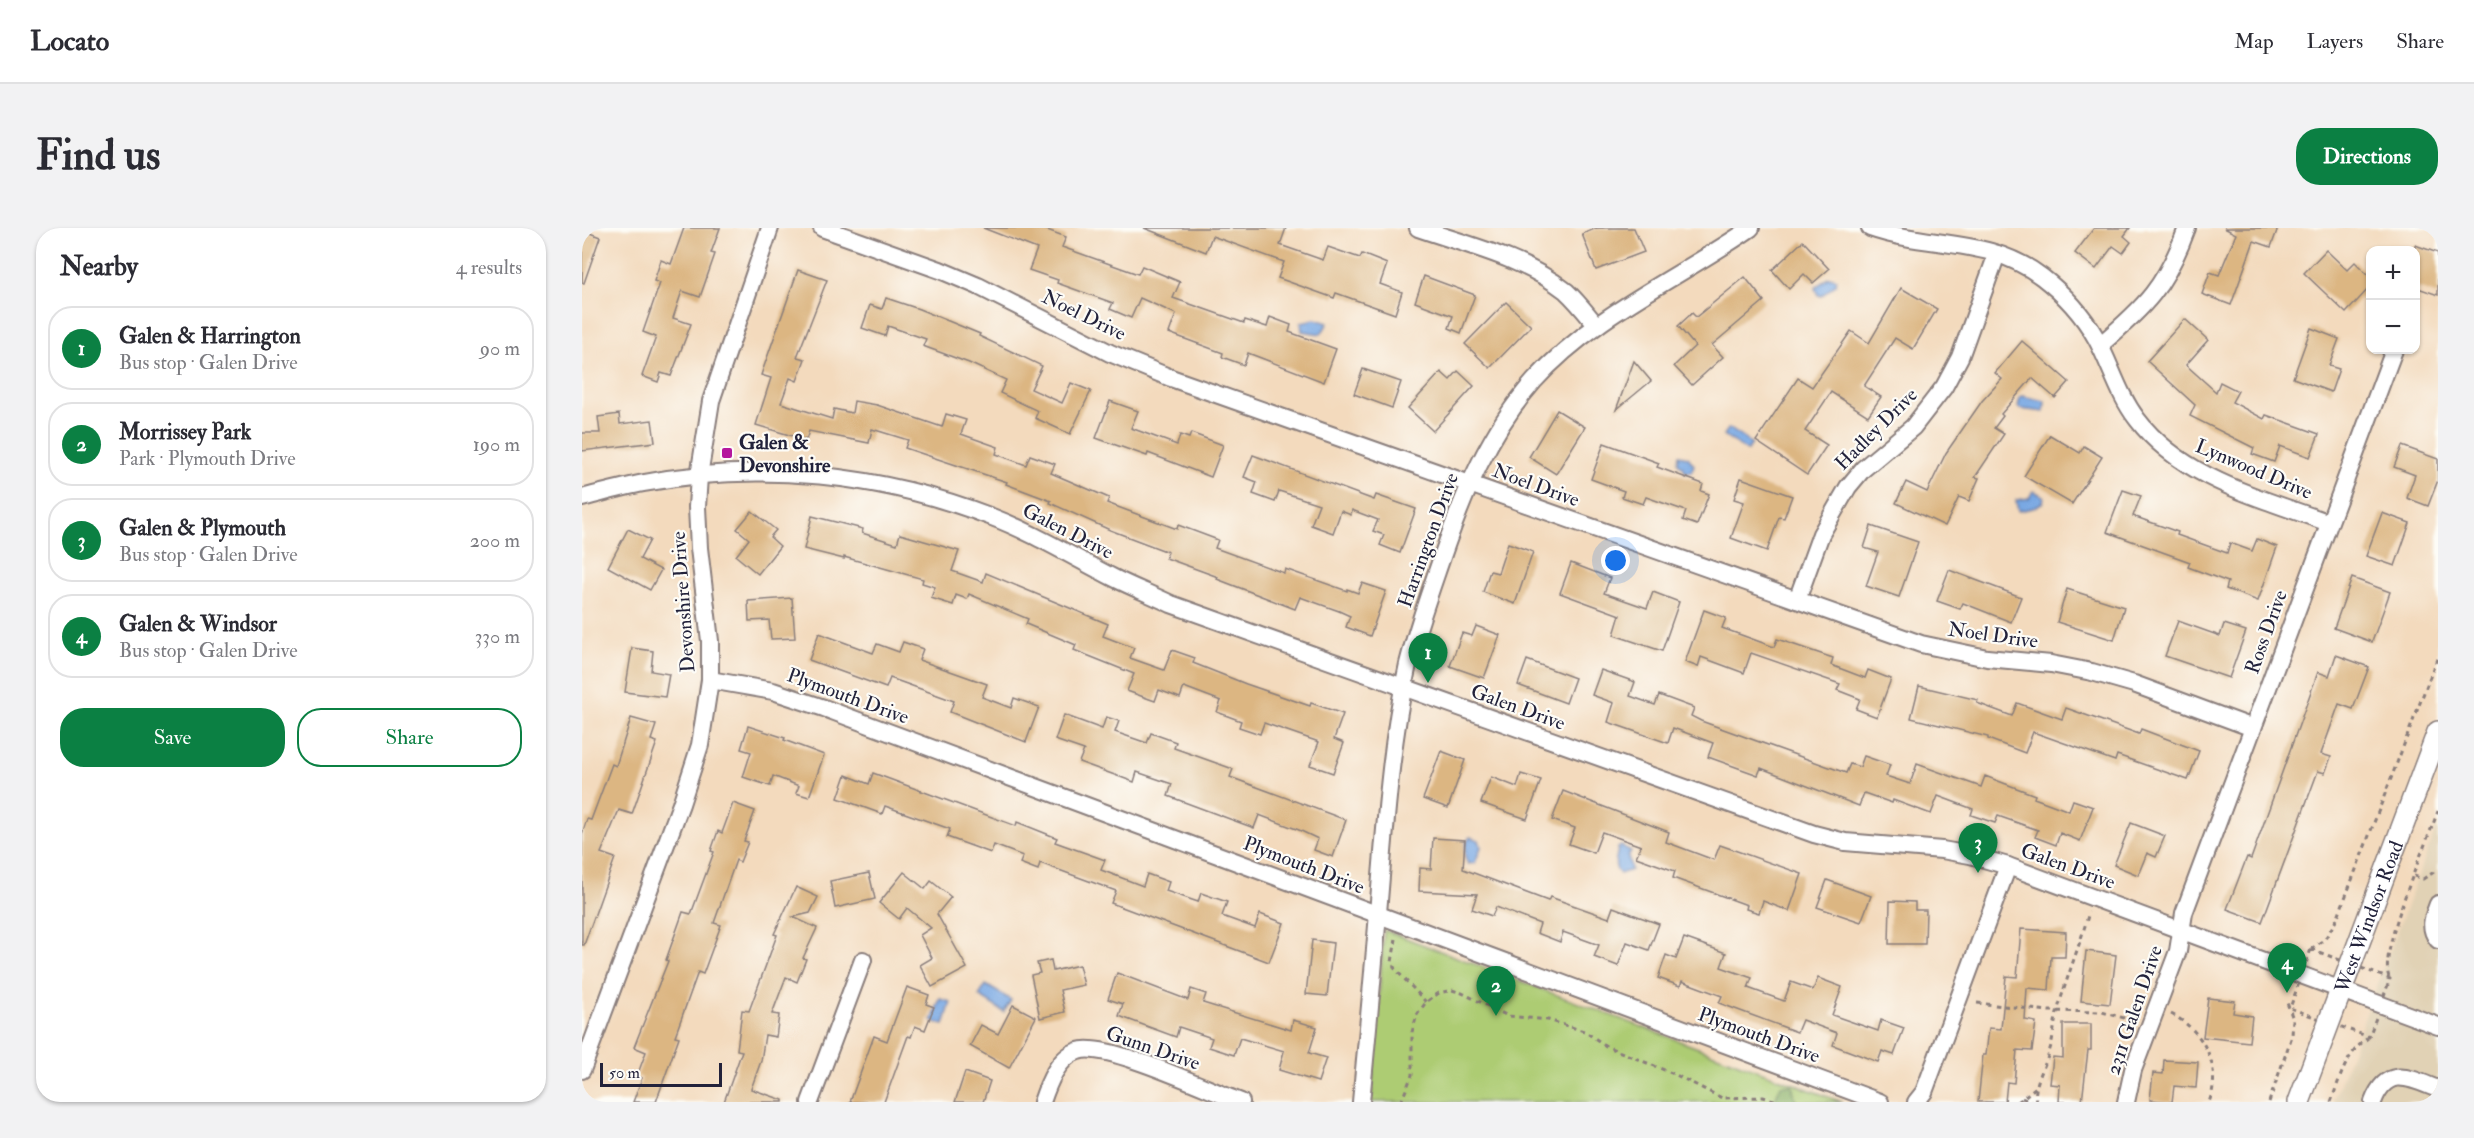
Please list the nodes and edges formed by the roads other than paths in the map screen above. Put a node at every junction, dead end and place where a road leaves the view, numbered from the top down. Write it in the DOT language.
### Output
graph roads {
  1 [pos="770,228"];
  2 [pos="822,228"];
  3 [pos="1418,228"];
  4 [pos="1751,228"];
  5 [pos="1870,228"];
  6 [pos="2187,228"];
  7 [pos="1997,254"];
  8 [pos="1596,326"];
  9 [pos="2100,345"];
  10 [pos="2392,354"];
  11 [pos="699,476"];
  12 [pos="1469,483"];
  13 [pos="582,498"];
  14 [pos="2329,523"];
  15 [pos="1797,600"];
  16 [pos="710,680"];
  17 [pos="1403,689"];
  18 [pos="2253,728"];
  19 [pos="2438,732"];
  20 [pos="2008,866"];
  21 [pos="2438,904"];
  22 [pos="1378,915"];
  23 [pos="2181,931"];
  24 [pos="2438,940"];
  25 [pos="863,960"];
  26 [pos="2343,990"];
  27 [pos="2438,1026"];
  28 [pos="582,1070"];
  29 [pos="2438,1089"];
  30 [pos="810,1102"];
  31 [pos="1042,1102"];
  32 [pos="1241,1102"];
  33 [pos="1361,1102"];
  34 [pos="1880,1102"];
  35 [pos="1916,1102"];
  36 [pos="2126,1102"];
  37 [pos="2299,1102"];
  38 [pos="2373,1102"];
  1 -- 11 [label="street, Devonshire Drive"];
  2 -- 12 [label="street, Noel Drive"];
  3 -- 8 [label="street"];
  4 -- 8 [label="street, Harrington Drive"];
  5 -- 7 [label="street, Lynwood Drive"];
  6 -- 9 [label="street"];
  7 -- 9 [label="street, Lynwood Drive"];
  7 -- 15 [label="street, Hadley Drive"];
  8 -- 12 [label="street, Harrington Drive"];
  9 -- 14 [label="street, Lynwood Drive"];
  10 -- 14 [label="street, Ross Drive"];
  11 -- 13 [label="street, Galen Drive"];
  11 -- 16 [label="street, Devonshire Drive"];
  11 -- 17 [label="street, Galen Drive"];
  12 -- 15 [label="street, Noel Drive"];
  12 -- 17 [label="street, Harrington Drive"];
  14 -- 18 [label="street, Ross Drive"];
  15 -- 18 [label="street, Noel Drive"];
  16 -- 22 [label="street, Plymouth Drive"];
  16 -- 28 [label="street, Devonshire Drive"];
  17 -- 20 [label="street, Galen Drive"];
  17 -- 22 [label="street, Harrington Drive"];
  18 -- 23 [label="street, Ross Drive"];
  19 -- 26 [label="main road, West Windsor Road"];
  20 -- 23 [label="street, Galen Drive"];
  20 -- 35 [label="street"];
  21 -- 24 [label="street"];
  22 -- 33 [label="street, Harrington Drive"];
  22 -- 34 [label="street, Plymouth Drive"];
  23 -- 26 [label="street, Galen Drive"];
  23 -- 36 [label="street, 2311 Galen Drive"];
  25 -- 30 [label="street"];
  26 -- 27 [label="street, Galen Drive"];
  26 -- 37 [label="main road, West Windsor Road"];
  29 -- 38 [label="street"];
  31 -- 32 [label="street, Gunn Drive"];
}
